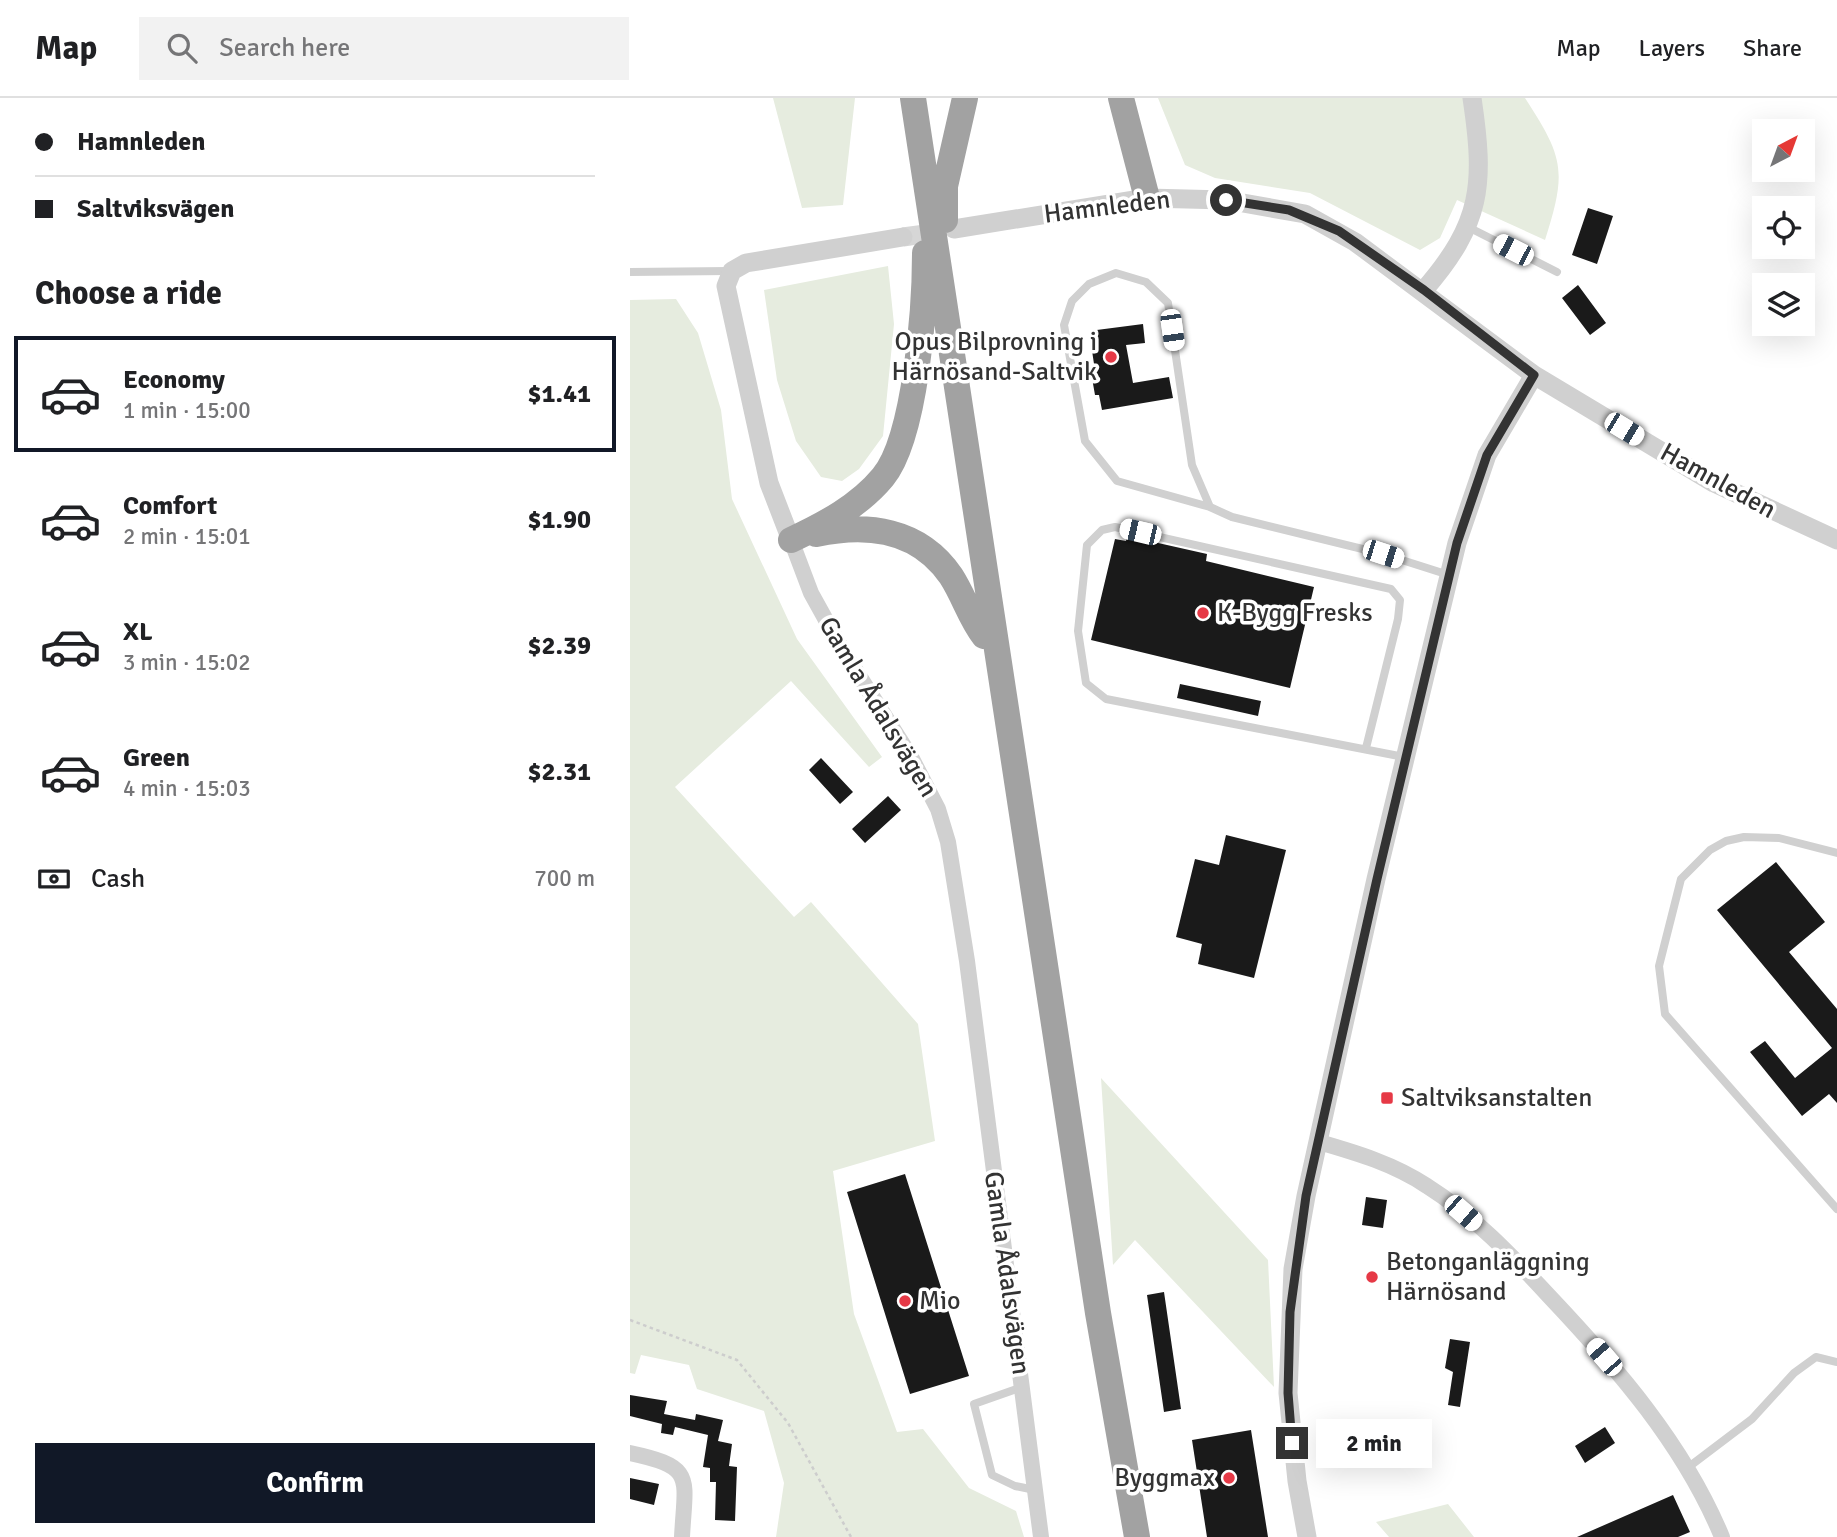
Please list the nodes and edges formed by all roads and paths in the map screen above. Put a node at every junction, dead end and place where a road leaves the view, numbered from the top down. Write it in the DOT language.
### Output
graph roads {
  1 [pos="900,98"];
  2 [pos="914,98"];
  3 [pos="965,98"];
  4 [pos="1121,98"];
  5 [pos="1472,98"];
  6 [pos="1147,198"];
  7 [pos="1468,227"];
  8 [pos="954,229"];
  9 [pos="922,247"];
  10 [pos="733,271"];
  11 [pos="630,272"];
  12 [pos="1557,272"];
  13 [pos="1424,290"];
  14 [pos="1534,375"];
  15 [pos="1210,507"];
  16 [pos="791,540"];
  17 [pos="1837,540"];
  18 [pos="1449,575"];
  19 [pos="984,636"];
  20 [pos="1366,748"];
  21 [pos="1406,757"];
  22 [pos="1837,853"];
  23 [pos="1319,1142"];
  24 [pos="1837,1209"];
  25 [pos="630,1320"];
  26 [pos="1837,1362"];
  27 [pos="1022,1387"];
  28 [pos="630,1453"];
  29 [pos="1686,1469"];
  30 [pos="1035,1490"];
  31 [pos="682,1537"];
  32 [pos="850,1537"];
  33 [pos="1041,1537"];
  34 [pos="1122,1537"];
  35 [pos="1137,1537"];
  36 [pos="1307,1537"];
  37 [pos="1722,1537"];
  1 -- 9 [label="highway"];
  2 -- 9 [label="highway"];
  3 -- 9 [label="highway"];
  4 -- 6 [label="highway"];
  5 -- 7 [label="street"];
  6 -- 8 [label="street, Hamnleden"];
  6 -- 13 [label="street, Hamnleden"];
  7 -- 12 [label="lane"];
  7 -- 13 [label="street"];
  9 -- 10 [label="street"];
  9 -- 16 [label="highway"];
  9 -- 19 [label="highway"];
  9 -- 35 [label="highway"];
  10 -- 11 [label="lane"];
  10 -- 16 [label="street, Gamla Ådalsvägen"];
  13 -- 14 [label="street, Hamnleden"];
  14 -- 17 [label="street, Hamnleden"];
  14 -- 18 [label="street"];
  15 -- 15 [label="lane"];
  15 -- 18 [label="lane"];
  16 -- 19 [label="highway"];
  16 -- 27 [label="street, Gamla Ådalsvägen"];
  18 -- 21 [label="street"];
  19 -- 34 [label="highway"];
  20 -- 20 [label="lane"];
  20 -- 21 [label="lane"];
  21 -- 23 [label="street"];
  22 -- 24 [label="lane"];
  23 -- 29 [label="street"];
  23 -- 36 [label="street"];
  25 -- 32 [label="path"];
  26 -- 29 [label="lane"];
  27 -- 30 [label="street, Gamla Ådalsvägen"];
  27 -- 30 [label="lane"];
  28 -- 31 [label="street"];
  29 -- 37 [label="street"];
  30 -- 33 [label="street, Gamla Ådalsvägen"];
}
